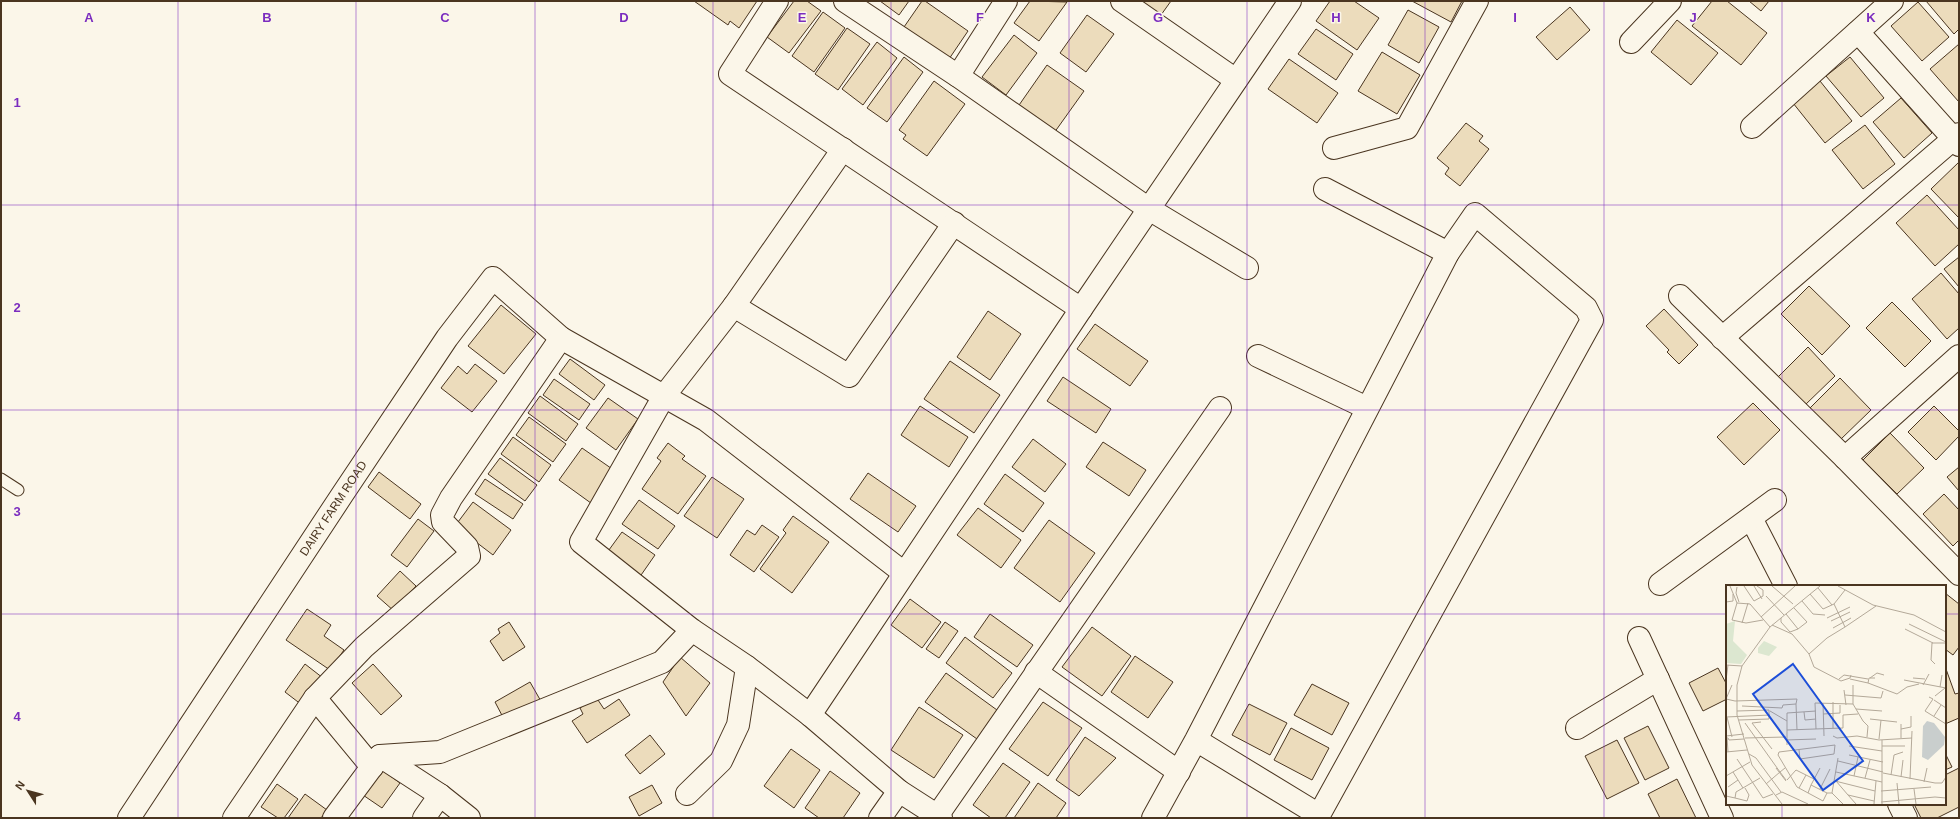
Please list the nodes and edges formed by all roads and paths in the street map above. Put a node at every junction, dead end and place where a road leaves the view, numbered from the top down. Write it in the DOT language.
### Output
graph roads {
  1 [pos="777,1"];
  2 [pos="845,1"];
  3 [pos="1006,1"];
  4 [pos="1122,1"];
  5 [pos="1290,1"];
  6 [pos="1477,1"];
  7 [pos="1670,1"];
  8 [pos="1892,1"];
  9 [pos="1858,32"];
  10 [pos="1630,42"];
  11 [pos="958,76"];
  12 [pos="1236,80"];
  13 [pos="1752,127"];
  14 [pos="1957,139"];
  15 [pos="1334,148"];
  16 [pos="843,149"];
  17 [pos="1325,189"];
  18 [pos="1149,209"];
  19 [pos="954,223"];
  20 [pos="1448,253"];
  21 [pos="1247,268"];
  22 [pos="1680,296"];
  23 [pos="734,306"];
  24 [pos="1081,309"];
  25 [pos="561,338"];
  26 [pos="1722,338"];
  27 [pos="1258,356"];
  28 [pos="1959,356"];
  29 [pos="664,396"];
  30 [pos="1220,408"];
  31 [pos="1367,408"];
  32 [pos="1845,458"];
  33 [pos="1,479"];
  34 [pos="18,490"];
  35 [pos="1775,500"];
  36 [pos="1751,518"];
  37 [pos="1956,567"];
  38 [pos="904,573"];
  39 [pos="1660,584"];
  40 [pos="1785,585"];
  41 [pos="692,630"];
  42 [pos="1639,638"];
  43 [pos="747,668"];
  44 [pos="1036,672"];
  45 [pos="1658,679"];
  46 [pos="315,698"];
  47 [pos="810,716"];
  48 [pos="1577,728"];
  49 [pos="1196,740"];
  50 [pos="376,761"];
  51 [pos="1179,772"];
  52 [pos="899,791"];
  53 [pos="687,794"];
  54 [pos="440,795"];
  55 [pos="1900,805"];
  56 [pos="939,817"];
  57 [pos="129,818"];
  58 [pos="234,818"];
  59 [pos="334,818"];
  60 [pos="424,818"];
  61 [pos="469,818"];
  62 [pos="880,818"];
  63 [pos="1153,818"];
  64 [pos="1722,818"];
  65 [pos="1906,818"];
  1 -- 16 [label="street"];
  2 -- 11 [label="street"];
  3 -- 11 [label="street"];
  4 -- 12 [label="street"];
  5 -- 12 [label="street"];
  6 -- 15 [label="street"];
  7 -- 10 [label="street"];
  8 -- 9 [label="street"];
  9 -- 13 [label="street"];
  9 -- 14 [label="street"];
  11 -- 18 [label="street"];
  12 -- 18 [label="street"];
  14 -- 26 [label="street"];
  16 -- 19 [label="street"];
  16 -- 23 [label="street"];
  17 -- 20 [label="street"];
  18 -- 21 [label="street"];
  18 -- 24 [label="street"];
  19 -- 23 [label="street"];
  19 -- 24 [label="street"];
  20 -- 31 [label="street"];
  20 -- 49 [label="street"];
  22 -- 26 [label="street"];
  23 -- 29 [label="street"];
  24 -- 38 [label="street"];
  25 -- 29 [label="street"];
  25 -- 46 [label="street"];
  25 -- 57 [label="street, DAIRY FARM ROAD"];
  26 -- 32 [label="street"];
  27 -- 31 [label="street"];
  28 -- 32 [label="street"];
  29 -- 38 [label="street"];
  29 -- 41 [label="street"];
  30 -- 44 [label="street"];
  31 -- 49 [label="street"];
  32 -- 37 [label="street"];
  33 -- 34 [label="lane"];
  35 -- 36 [label="street"];
  36 -- 39 [label="street"];
  36 -- 40 [label="street"];
  38 -- 47 [label="street"];
  41 -- 43 [label="street"];
  41 -- 50 [label="street"];
  42 -- 45 [label="street"];
  43 -- 47 [label="street"];
  43 -- 53 [label="street"];
  44 -- 51 [label="street"];
  44 -- 56 [label="street"];
  45 -- 48 [label="street"];
  45 -- 64 [label="street"];
  46 -- 50 [label="street"];
  46 -- 58 [label="street"];
  47 -- 52 [label="street"];
  49 -- 51 [label="street"];
  50 -- 54 [label="street"];
  50 -- 59 [label="street"];
  51 -- 63 [label="street"];
  52 -- 56 [label="street"];
  52 -- 62 [label="street"];
  54 -- 60 [label="street"];
  54 -- 61 [label="street"];
  55 -- 65 [label="street"];
}
